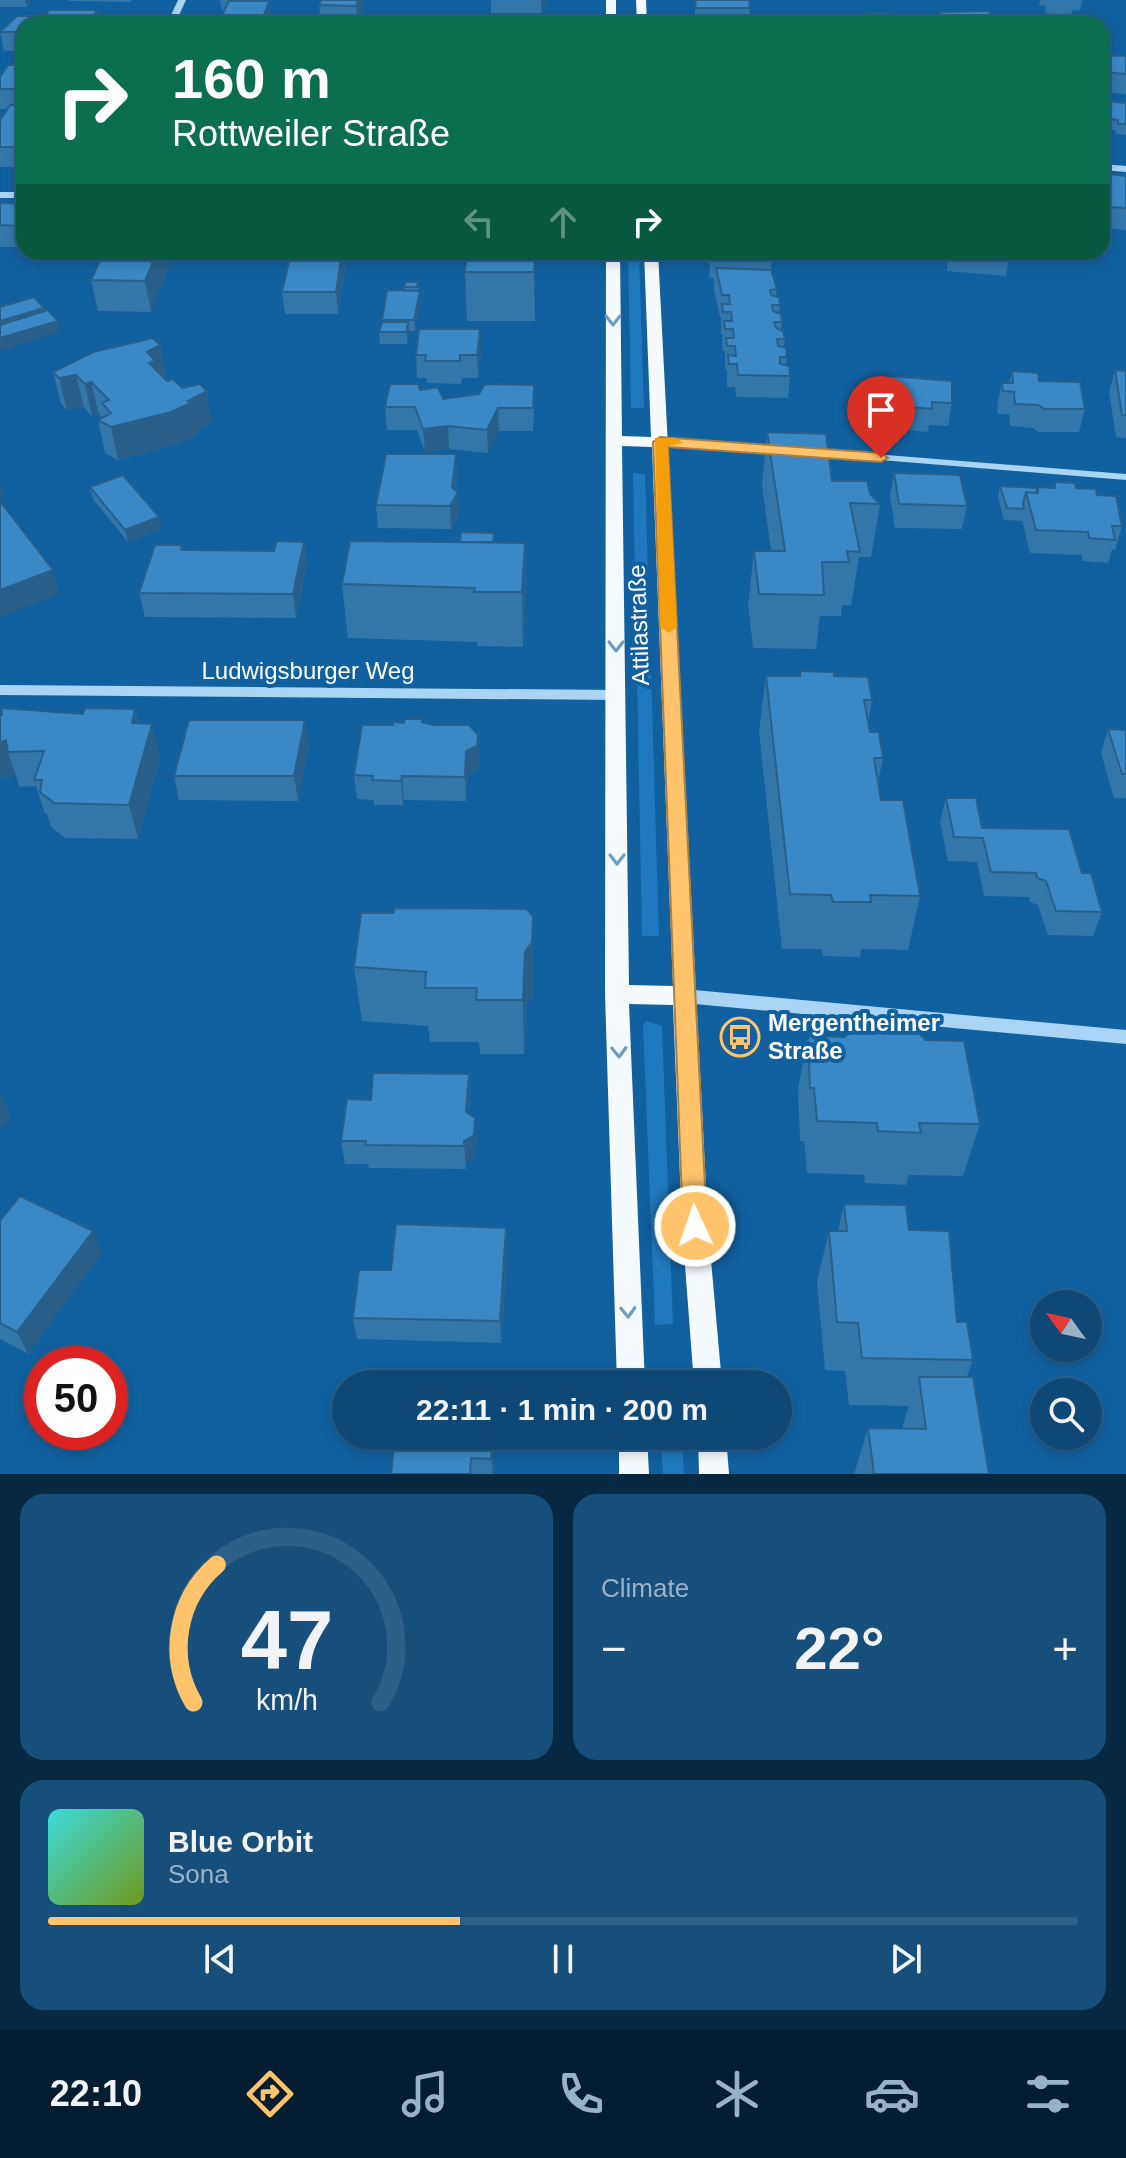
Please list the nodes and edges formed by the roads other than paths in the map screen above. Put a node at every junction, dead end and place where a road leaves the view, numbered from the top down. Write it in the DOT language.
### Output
graph roads {
  1 [pos="613,260"];
  2 [pos="651,260"];
  3 [pos="614,441"];
  4 [pos="660,442"];
  5 [pos="1126,477"];
  6 [pos="0,690"];
  7 [pos="616,695"];
  8 [pos="617,994"];
  9 [pos="684,996"];
  10 [pos="1126,1037"];
  11 [pos="630,1370"];
  12 [pos="707,1370"];
  13 [pos="633,1450"];
  14 [pos="713,1450"];
  15 [pos="634,1474"];
  16 [pos="714,1474"];
  1 -- 3 [label="main road, Attilastraße, one-way"];
  2 -- 4 [label="main road, Attilastraße"];
  3 -- 4 [label="main road"];
  3 -- 7 [label="main road, Attilastraße, one-way"];
  4 -- 5 [label="street"];
  4 -- 9 [label="main road, Attilastraße"];
  6 -- 7 [label="street, Ludwigsburger Weg"];
  7 -- 8 [label="main road, Attilastraße, one-way"];
  8 -- 9 [label="main road"];
  8 -- 11 [label="main road, Attilastraße, one-way"];
  9 -- 10 [label="street"];
  9 -- 12 [label="main road, Attilastraße"];
  13 -- 15 [label="main road"];
  14 -- 16 [label="main road"];
}
